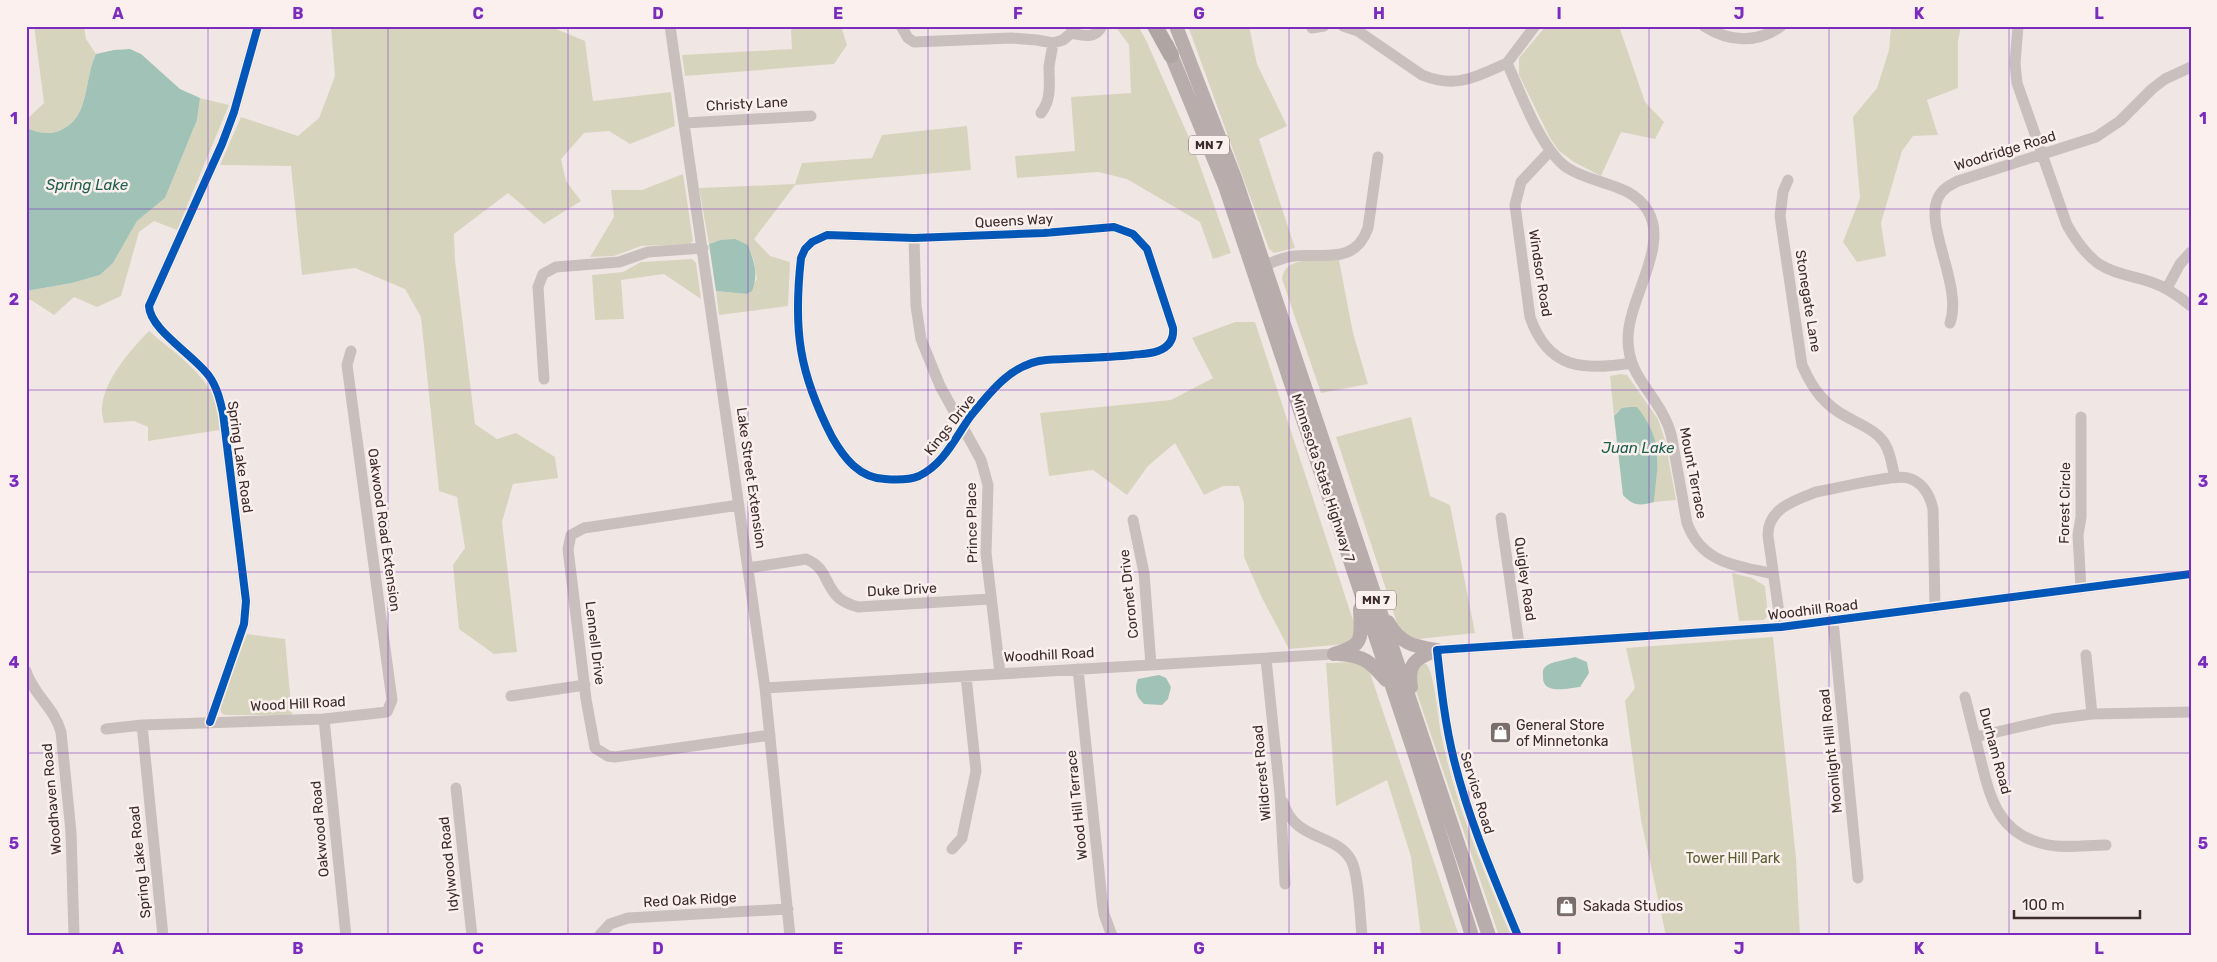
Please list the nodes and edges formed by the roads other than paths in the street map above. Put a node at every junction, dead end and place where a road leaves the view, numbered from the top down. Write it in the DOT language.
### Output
graph roads {
  1 [pos="258,26"];
  2 [pos="670,26"];
  3 [pos="901,26"];
  4 [pos="1102,26"];
  5 [pos="1156,26"];
  6 [pos="1176,26"];
  7 [pos="1343,26"];
  8 [pos="1535,26"];
  9 [pos="1704,26"];
  10 [pos="1781,26"];
  11 [pos="2018,26"];
  12 [pos="1072,30"];
  13 [pos="1053,43"];
  14 [pos="1171,55"];
  15 [pos="1507,63"];
  16 [pos="2191,67"];
  17 [pos="1041,113"];
  18 [pos="811,116"];
  19 [pos="685,123"];
  20 [pos="1550,151"];
  21 [pos="2042,155"];
  22 [pos="1378,158"];
  23 [pos="1788,180"];
  24 [pos="914,238"];
  25 [pos="703,248"];
  26 [pos="2191,252"];
  27 [pos="1264,265"];
  28 [pos="800,268"];
  29 [pos="2166,288"];
  30 [pos="2191,306"];
  31 [pos="1950,323"];
  32 [pos="1173,338"];
  33 [pos="351,351"];
  34 [pos="1631,363"];
  35 [pos="544,379"];
  36 [pos="2081,417"];
  37 [pos="963,430"];
  38 [pos="1895,478"];
  39 [pos="739,505"];
  40 [pos="1501,518"];
  41 [pos="1133,520"];
  42 [pos="748,568"];
  43 [pos="1773,574"];
  44 [pos="2191,574"];
  45 [pos="2082,589"];
  46 [pos="990,599"];
  47 [pos="1370,601"];
  48 [pos="1935,608"];
  49 [pos="1832,621"];
  50 [pos="1781,628"];
  51 [pos="1519,644"];
  52 [pos="1437,650"];
  53 [pos="1334,654"];
  54 [pos="2086,655"];
  55 [pos="1266,659"];
  56 [pos="1151,666"];
  57 [pos="1078,669"];
  58 [pos="26,670"];
  59 [pos="1000,672"];
  60 [pos="966,676"];
  61 [pos="585,685"];
  62 [pos="1390,685"];
  63 [pos="765,688"];
  64 [pos="510,696"];
  65 [pos="1965,697"];
  66 [pos="387,712"];
  67 [pos="2191,712"];
  68 [pos="2092,714"];
  69 [pos="324,719"];
  70 [pos="1416,720"];
  71 [pos="210,722"];
  72 [pos="142,725"];
  73 [pos="106,729"];
  74 [pos="770,735"];
  75 [pos="1975,736"];
  76 [pos="456,788"];
  77 [pos="1280,794"];
  78 [pos="2106,845"];
  79 [pos="952,849"];
  80 [pos="1858,878"];
  81 [pos="1284,884"];
  82 [pos="788,909"];
  83 [pos="74,936"];
  84 [pos="162,936"];
  85 [pos="346,936"];
  86 [pos="472,936"];
  87 [pos="600,936"];
  88 [pos="790,936"];
  89 [pos="1112,936"];
  90 [pos="1362,936"];
  91 [pos="1472,936"];
  92 [pos="1489,936"];
  93 [pos="1518,936"];
  1 -- 71 [label="street, Spring Lake Road"];
  2 -- 19 [label="street, Lake Street Extension"];
  3 -- 13 [label="street"];
  4 -- 12 [label="street"];
  5 -- 14 [label="highway"];
  6 -- 27 [label="main road, Minnesota State Highway 7 / MN 7"];
  7 -- 15 [label="street"];
  8 -- 15 [label="street"];
  9 -- 10 [label="street"];
  11 -- 21 [label="street"];
  12 -- 13 [label="street"];
  13 -- 17 [label="street"];
  14 -- 47 [label="main road, Minnesota State Highway 7 / MN 7"];
  15 -- 20 [label="street, Mount Terrace"];
  16 -- 21 [label="street, Woodridge Road"];
  18 -- 19 [label="street, Christy Lane"];
  19 -- 25 [label="street, Lake Street Extension"];
  20 -- 34 [label="street, Mount Terrace"];
  20 -- 34 [label="street, Windsor Road"];
  21 -- 29 [label="street"];
  21 -- 31 [label="street, Woodridge Road"];
  22 -- 27 [label="street"];
  23 -- 38 [label="street, Stonegate Lane"];
  24 -- 28 [label="street, Queens Way"];
  24 -- 32 [label="street, Queens Way"];
  24 -- 37 [label="street, Prince Place"];
  25 -- 35 [label="street"];
  25 -- 39 [label="street, Lake Street Extension"];
  26 -- 29 [label="street"];
  27 -- 47 [label="main road, Minnesota State Highway 7 / MN 7"];
  28 -- 37 [label="street, Kings Drive"];
  29 -- 30 [label="street"];
  32 -- 37 [label="street, Kings Drive"];
  33 -- 66 [label="street, Oakwood Road Extension"];
  34 -- 43 [label="street, Mount Terrace"];
  36 -- 45 [label="street, Forest Circle"];
  37 -- 46 [label="street, Prince Place"];
  38 -- 43 [label="street"];
  38 -- 48 [label="street"];
  39 -- 42 [label="street, Lake Street Extension"];
  39 -- 61 [label="street, Lennell Drive"];
  40 -- 51 [label="street, Quigley Road"];
  41 -- 56 [label="street, Coronet Drive"];
  42 -- 46 [label="street, Duke Drive"];
  42 -- 63 [label="street, Lake Street Extension"];
  43 -- 50 [label="street"];
  44 -- 45 [label="street, Woodhill Road"];
  45 -- 48 [label="street, Woodhill Road"];
  46 -- 59 [label="street, Prince Place"];
  47 -- 52 [label="main road"];
  47 -- 53 [label="main road"];
  47 -- 62 [label="main road, Minnesota State Highway 7 / MN 7"];
  47 -- 70 [label="main road, Minnesota State Highway 7 / MN 7"];
  48 -- 49 [label="street, Woodhill Road"];
  49 -- 50 [label="street, Woodhill Road"];
  49 -- 80 [label="street, Moonlight Hill Road"];
  50 -- 51 [label="street, Woodhill Road"];
  51 -- 52 [label="street, Woodhill Road"];
  52 -- 70 [label="main road"];
  52 -- 93 [label="street, Service Road"];
  53 -- 55 [label="street, Woodhill Road"];
  53 -- 62 [label="main road"];
  54 -- 68 [label="street"];
  55 -- 56 [label="street, Woodhill Road"];
  55 -- 77 [label="street, Wildcrest Road"];
  56 -- 57 [label="street, Woodhill Road"];
  57 -- 59 [label="street, Woodhill Road"];
  57 -- 89 [label="street, Wood Hill Terrace"];
  58 -- 83 [label="street, Woodhaven Road"];
  59 -- 60 [label="street, Woodhill Road"];
  60 -- 63 [label="street, Woodhill Road"];
  60 -- 79 [label="street"];
  61 -- 64 [label="street"];
  61 -- 74 [label="street, Lennell Drive"];
  62 -- 91 [label="main road, Minnesota State Highway 7 / MN 7"];
  63 -- 74 [label="street, Lake Street Extension"];
  65 -- 75 [label="street, Durham Road"];
  66 -- 69 [label="street, Wood Hill Road"];
  67 -- 68 [label="street"];
  68 -- 75 [label="street"];
  69 -- 71 [label="street, Wood Hill Road"];
  69 -- 85 [label="street, Oakwood Road"];
  70 -- 92 [label="main road, Minnesota State Highway 7 / MN 7"];
  71 -- 72 [label="street"];
  72 -- 73 [label="street"];
  72 -- 84 [label="street, Spring Lake Road"];
  74 -- 82 [label="street, Lake Street Extension"];
  75 -- 78 [label="street, Durham Road"];
  76 -- 86 [label="street, Idylwood Road"];
  77 -- 81 [label="street, Wildcrest Road"];
  77 -- 90 [label="street"];
  82 -- 87 [label="street, Red Oak Ridge"];
  82 -- 88 [label="street, Lake Street Extension"];
}
